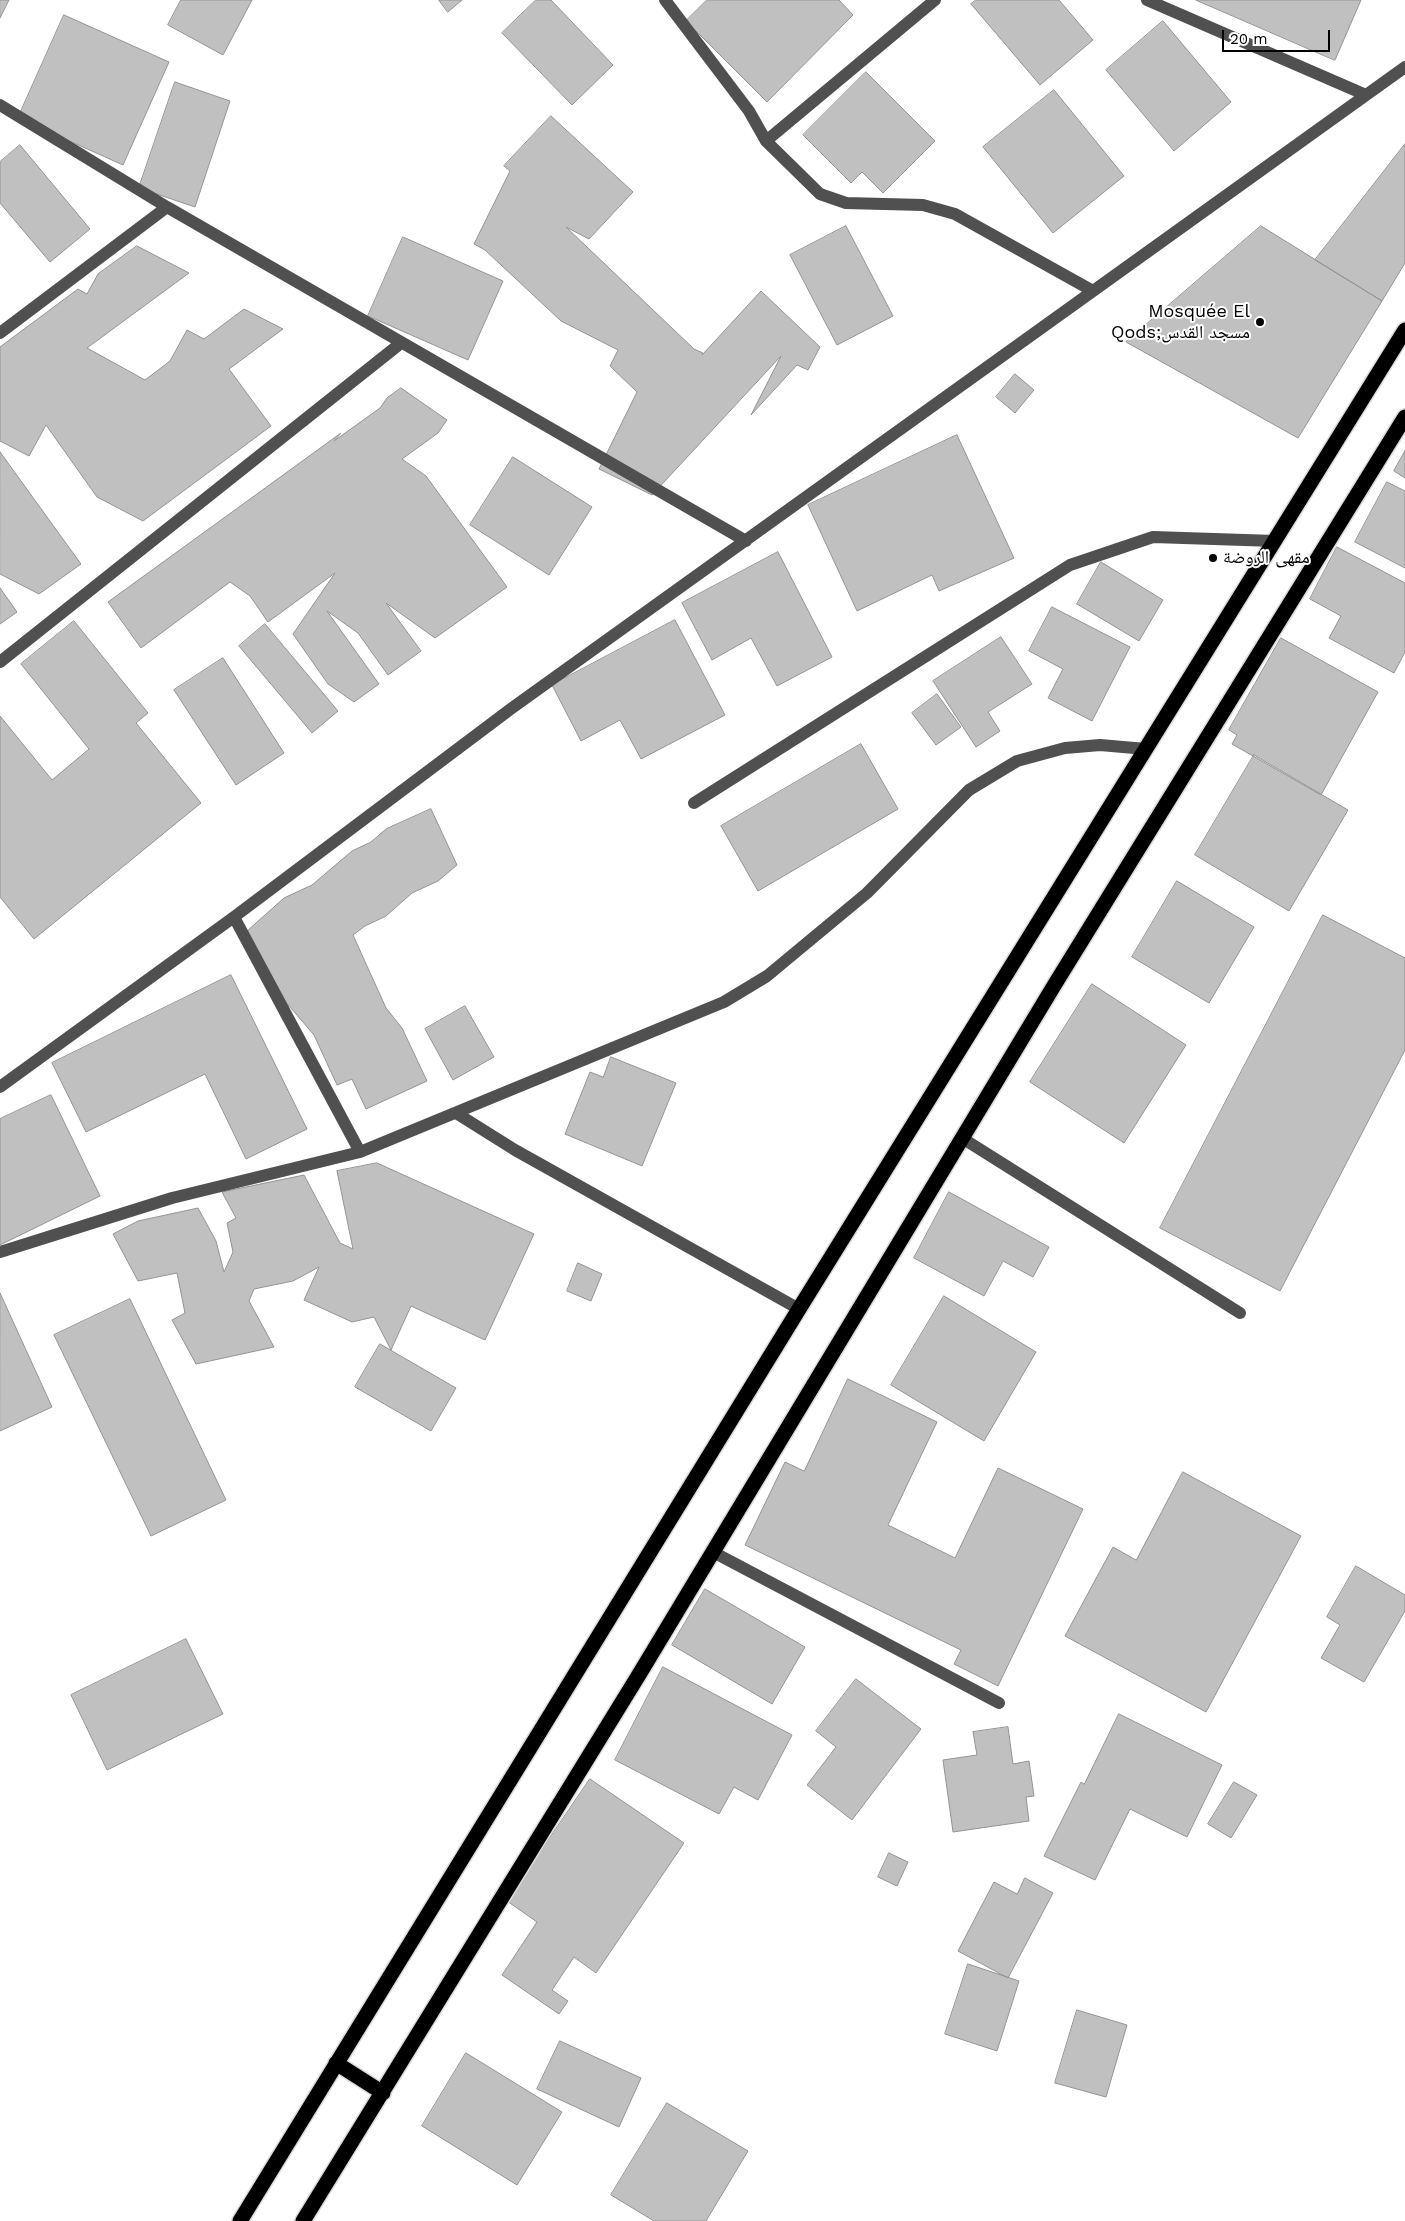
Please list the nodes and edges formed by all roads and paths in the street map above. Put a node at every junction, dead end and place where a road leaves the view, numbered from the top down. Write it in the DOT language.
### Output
graph roads {
  1 [pos="664,0"];
  2 [pos="935,0"];
  3 [pos="1147,0"];
  4 [pos="1405,67"];
  5 [pos="1366,95"];
  6 [pos="0,105"];
  7 [pos="766,142"];
  8 [pos="167,207"];
  9 [pos="1093,291"];
  10 [pos="1405,330"];
  11 [pos="0,333"];
  12 [pos="401,343"];
  13 [pos="1405,417"];
  14 [pos="746,541"];
  15 [pos="1275,541"];
  16 [pos="0,662"];
  17 [pos="1146,749"];
  18 [pos="694,802"];
  19 [pos="234,917"];
  20 [pos="0,1087"];
  21 [pos="456,1113"];
  22 [pos="962,1138"];
  23 [pos="360,1152"];
  24 [pos="0,1252"];
  25 [pos="799,1309"];
  26 [pos="1240,1313"];
  27 [pos="713,1552"];
  28 [pos="999,1703"];
  29 [pos="336,2063"];
  30 [pos="384,2093"];
  31 [pos="240,2221"];
  32 [pos="303,2221"];
  1 -- 7 [label="street"];
  2 -- 7 [label="street"];
  3 -- 5 [label="street"];
  4 -- 5 [label="street"];
  5 -- 9 [label="street"];
  6 -- 8 [label="street"];
  7 -- 9 [label="street"];
  8 -- 11 [label="street"];
  8 -- 12 [label="street"];
  9 -- 14 [label="street"];
  10 -- 15 [label="highway"];
  12 -- 14 [label="street"];
  12 -- 16 [label="street"];
  13 -- 22 [label="highway"];
  14 -- 19 [label="street"];
  15 -- 17 [label="highway"];
  15 -- 18 [label="street"];
  17 -- 21 [label="street"];
  17 -- 25 [label="highway"];
  19 -- 20 [label="street"];
  19 -- 23 [label="street"];
  21 -- 23 [label="street"];
  21 -- 25 [label="street"];
  22 -- 26 [label="street"];
  22 -- 27 [label="highway"];
  23 -- 24 [label="street"];
  25 -- 29 [label="highway"];
  27 -- 28 [label="street"];
  27 -- 30 [label="highway"];
  29 -- 30 [label="highway"];
  29 -- 31 [label="highway"];
  30 -- 32 [label="highway"];
}
